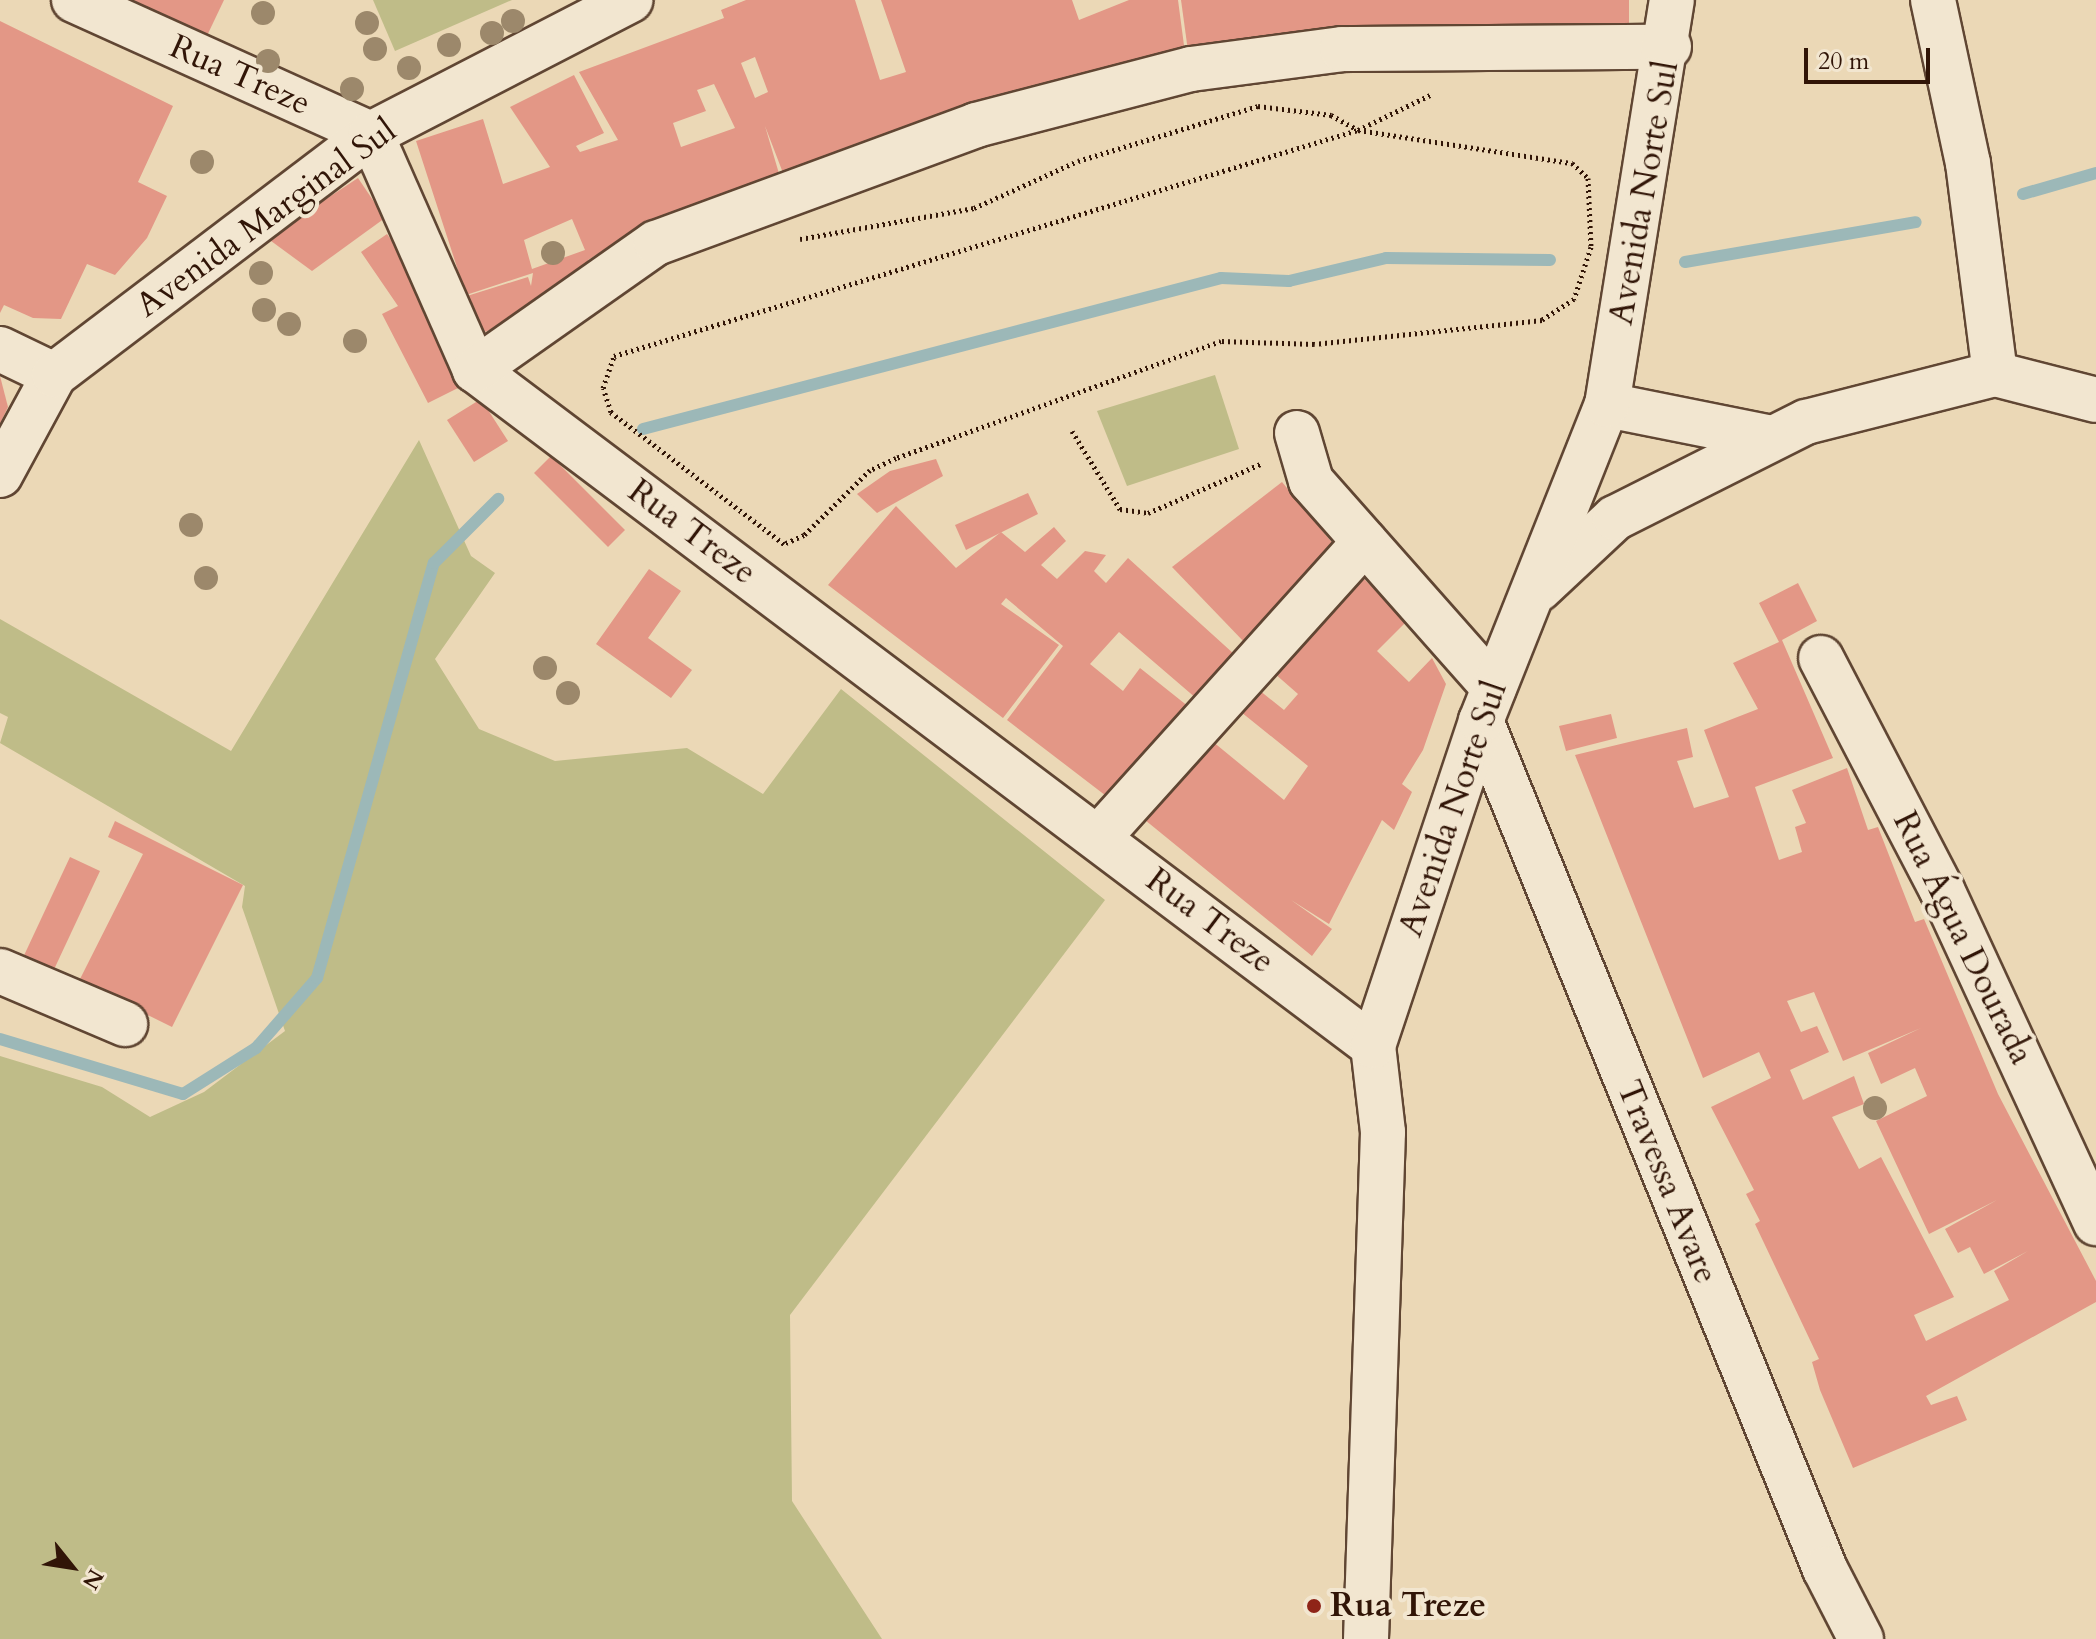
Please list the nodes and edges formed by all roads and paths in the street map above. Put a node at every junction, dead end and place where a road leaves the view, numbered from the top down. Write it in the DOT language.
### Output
graph roads {
  1 [pos="74,0"];
  2 [pos="631,0"];
  3 [pos="1672,0"];
  4 [pos="1933,0"];
  5 [pos="1669,47"];
  6 [pos="1442,89"];
  7 [pos="1358,130"];
  8 [pos="371,134"];
  9 [pos="789,240"];
  10 [pos="0,349"];
  11 [pos="475,370"];
  12 [pos="1995,374"];
  13 [pos="54,375"];
  14 [pos="2096,400"];
  15 [pos="1607,405"];
  16 [pos="1072,431"];
  17 [pos="1297,433"];
  18 [pos="1767,437"];
  19 [pos="0,475"];
  20 [pos="1365,542"];
  21 [pos="1529,599"];
  22 [pos="1821,658"];
  23 [pos="1487,704"];
  24 [pos="1099,837"];
  25 [pos="0,971"];
  26 [pos="125,1024"];
  27 [pos="1373,1046"];
  28 [pos="2096,1223"];
  29 [pos="1366,1639"];
  30 [pos="1861,1639"];
  1 -- 8 [label="street, Rua Treze"];
  2 -- 8 [label="street, Avenida Marginal Sul"];
  3 -- 5 [label="street, Avenida Norte Sul"];
  4 -- 12 [label="street"];
  5 -- 11 [label="street"];
  5 -- 15 [label="street, Avenida Norte Sul"];
  6 -- 7 [label="path"];
  7 -- 7 [label="path"];
  7 -- 9 [label="path"];
  8 -- 11 [label="street, Rua Treze"];
  8 -- 13 [label="street, Avenida Marginal Sul"];
  10 -- 13 [label="street"];
  11 -- 24 [label="street, Rua Treze"];
  12 -- 14 [label="street"];
  12 -- 18 [label="street"];
  13 -- 19 [label="street, Avenida Marginal Sul"];
  15 -- 18 [label="street"];
  15 -- 21 [label="street, Avenida Norte Sul"];
  16 -- 17 [label="path"];
  17 -- 20 [label="street, Travessa Avare"];
  18 -- 21 [label="street"];
  20 -- 23 [label="street, Travessa Avare"];
  20 -- 24 [label="street"];
  21 -- 23 [label="street, Avenida Norte Sul"];
  22 -- 28 [label="street, Rua Água Dourada"];
  23 -- 27 [label="street, Avenida Norte Sul"];
  23 -- 30 [label="street, Travessa Avare"];
  24 -- 27 [label="street, Rua Treze"];
  25 -- 26 [label="street"];
  27 -- 29 [label="street, Avenida Norte Sul"];
}
